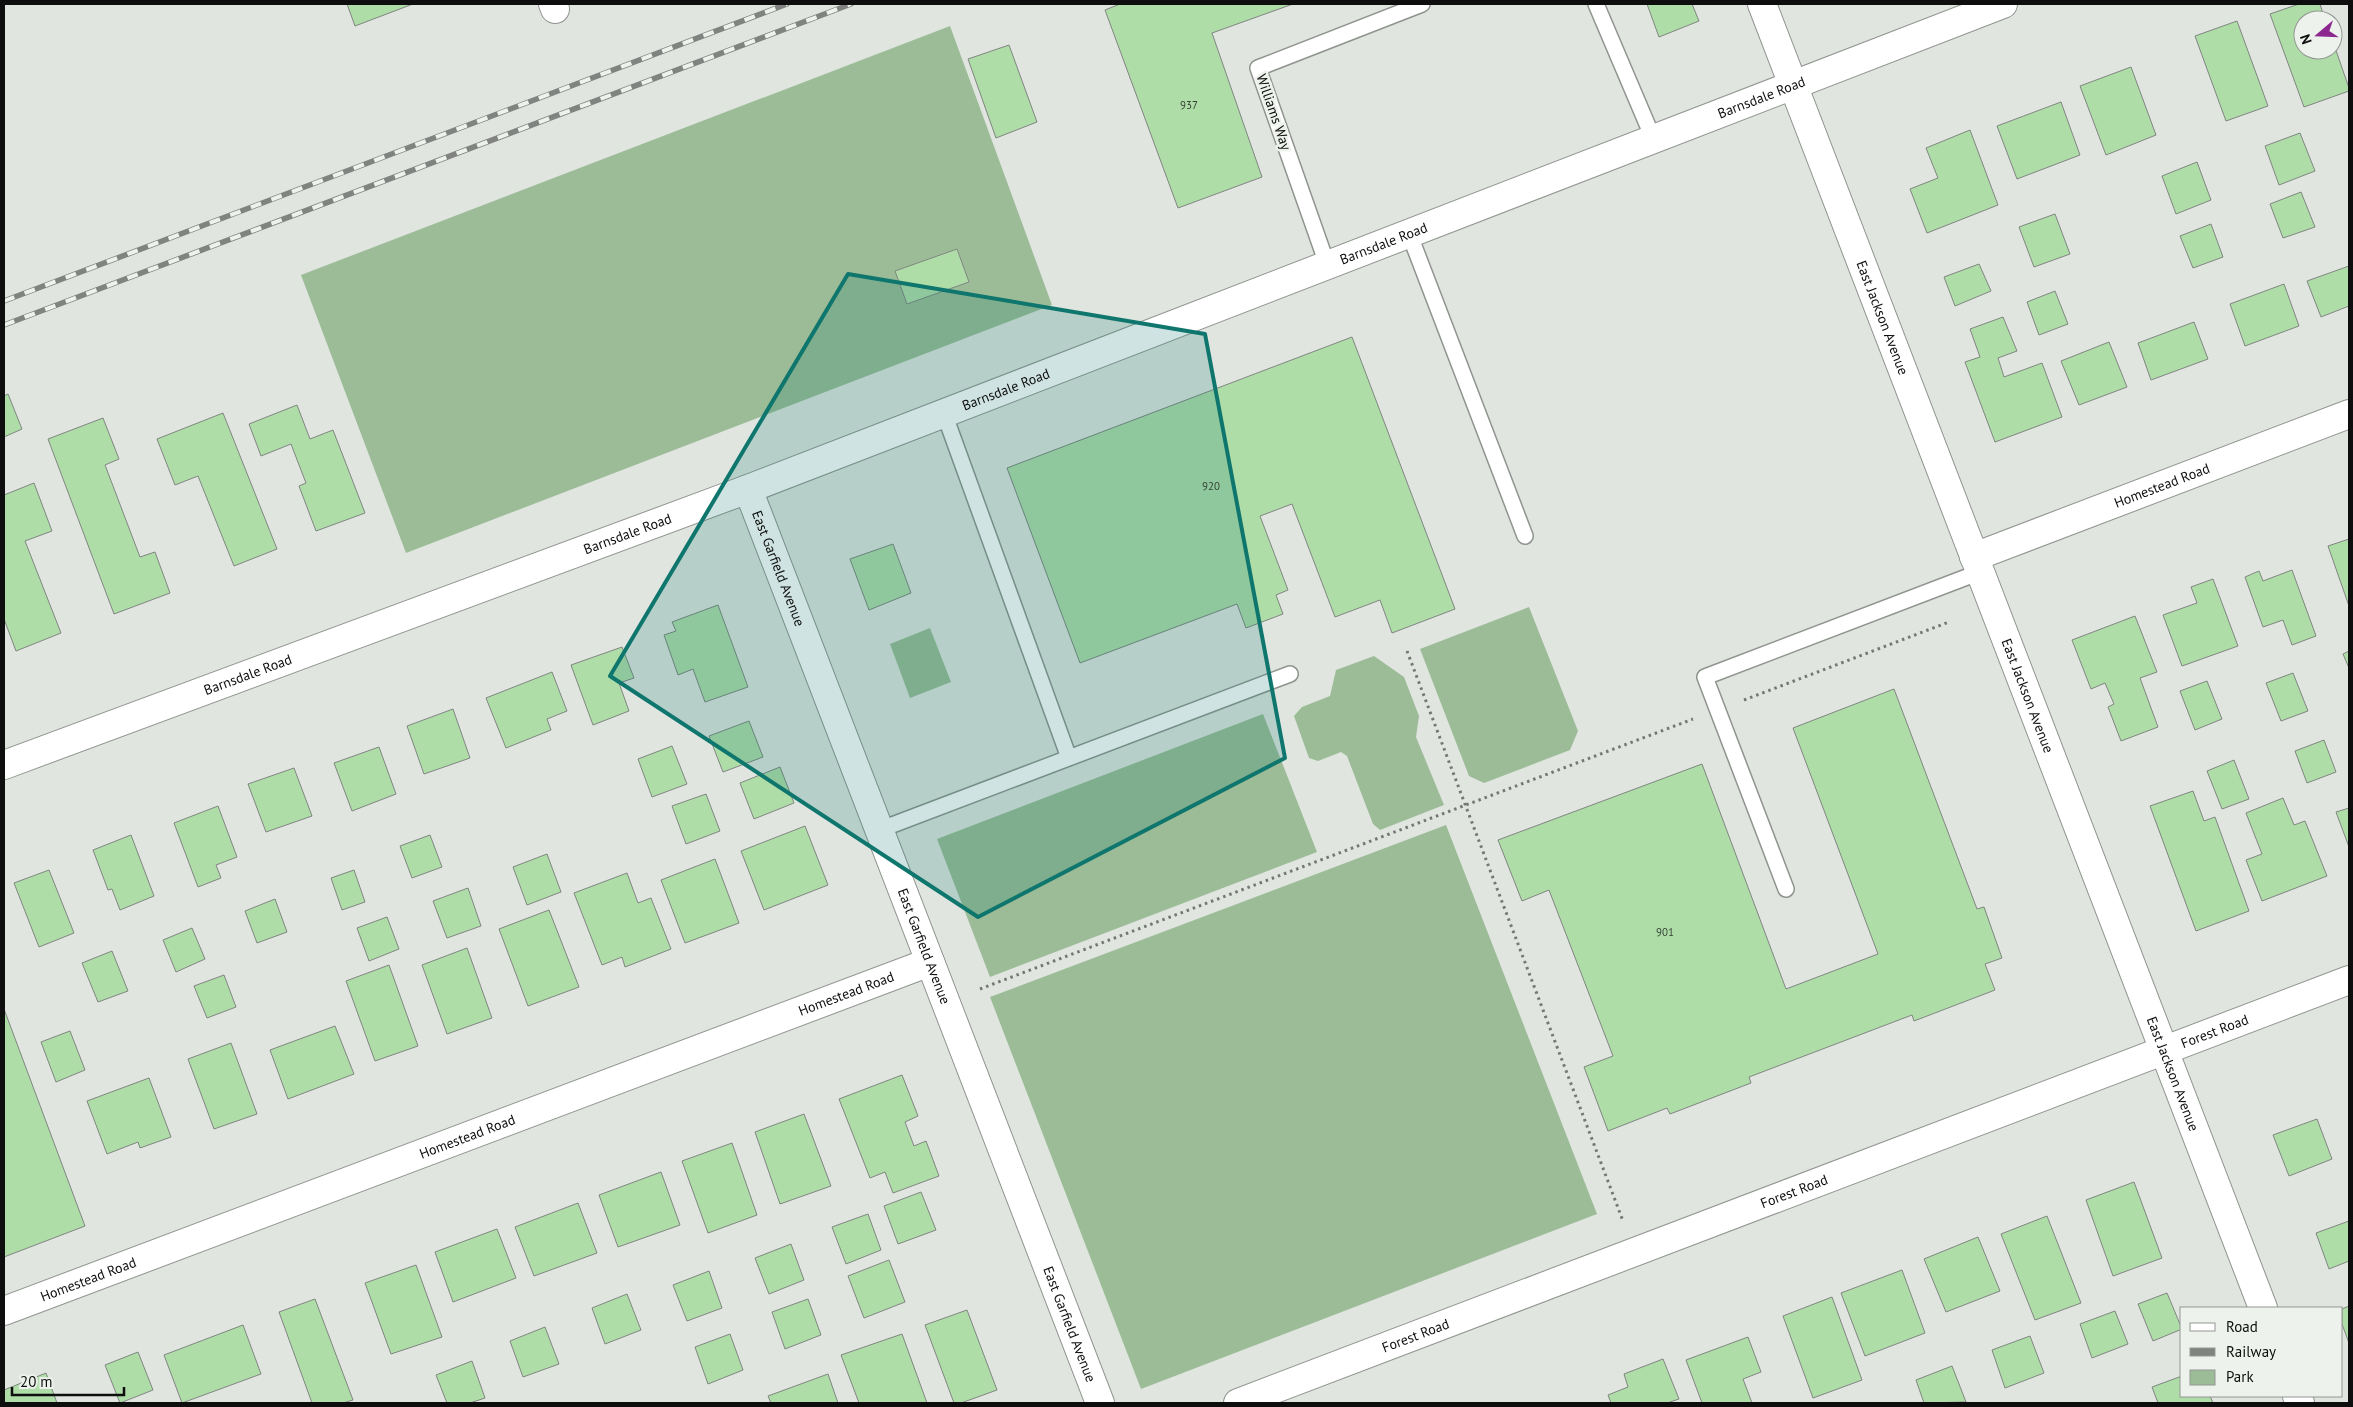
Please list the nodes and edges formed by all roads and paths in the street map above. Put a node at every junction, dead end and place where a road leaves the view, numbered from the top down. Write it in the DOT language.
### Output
graph roads {
  1 [pos="1422,4"];
  2 [pos="1596,4"];
  3 [pos="1762,4"];
  4 [pos="2003,4"];
  5 [pos="1792,84"];
  6 [pos="1653,138"];
  7 [pos="1409,233"];
  8 [pos="1327,264"];
  9 [pos="944,413"];
  10 [pos="2349,414"];
  11 [pos="748,489"];
  12 [pos="1525,536"];
  13 [pos="1977,565"];
  14 [pos="1949,622"];
  15 [pos="1407,651"];
  16 [pos="1290,674"];
  17 [pos="1718,710"];
  18 [pos="1069,758"];
  19 [pos="4,765"];
  20 [pos="1465,806"];
  21 [pos="879,830"];
  22 [pos="1786,889"];
  23 [pos="930,962"];
  24 [pos="2349,980"];
  25 [pos="980,988"];
  26 [pos="2164,1050"];
  27 [pos="1635,1252"];
  28 [pos="2263,1307"];
  29 [pos="4,1311"];
  30 [pos="1100,1403"];
  31 [pos="1238,1403"];
  1 -- 8 [label="lane, Williams Way"];
  2 -- 6 [label="lane"];
  3 -- 5 [label="street"];
  4 -- 5 [label="street, Barnsdale Road"];
  5 -- 6 [label="street, Barnsdale Road"];
  5 -- 13 [label="street, East Jackson Avenue"];
  6 -- 7 [label="street, Barnsdale Road"];
  7 -- 8 [label="street, Barnsdale Road"];
  7 -- 12 [label="lane"];
  8 -- 9 [label="street, Barnsdale Road"];
  9 -- 11 [label="street, Barnsdale Road"];
  9 -- 18 [label="lane"];
  10 -- 13 [label="street, Homestead Road"];
  11 -- 19 [label="street, Barnsdale Road"];
  11 -- 21 [label="street, East Garfield Avenue"];
  13 -- 17 [label="lane"];
  13 -- 26 [label="street, East Jackson Avenue"];
  14 -- 17 [label="path"];
  15 -- 20 [label="path"];
  16 -- 18 [label="lane"];
  17 -- 20 [label="path"];
  17 -- 22 [label="lane"];
  18 -- 21 [label="lane"];
  20 -- 25 [label="path"];
  20 -- 27 [label="path"];
  21 -- 23 [label="street, East Garfield Avenue"];
  23 -- 29 [label="street, Homestead Road"];
  23 -- 30 [label="street, East Garfield Avenue"];
  24 -- 26 [label="street, Forest Road"];
  26 -- 27 [label="street, Forest Road"];
  26 -- 28 [label="street, East Jackson Avenue"];
  27 -- 31 [label="street, Forest Road"];
}
